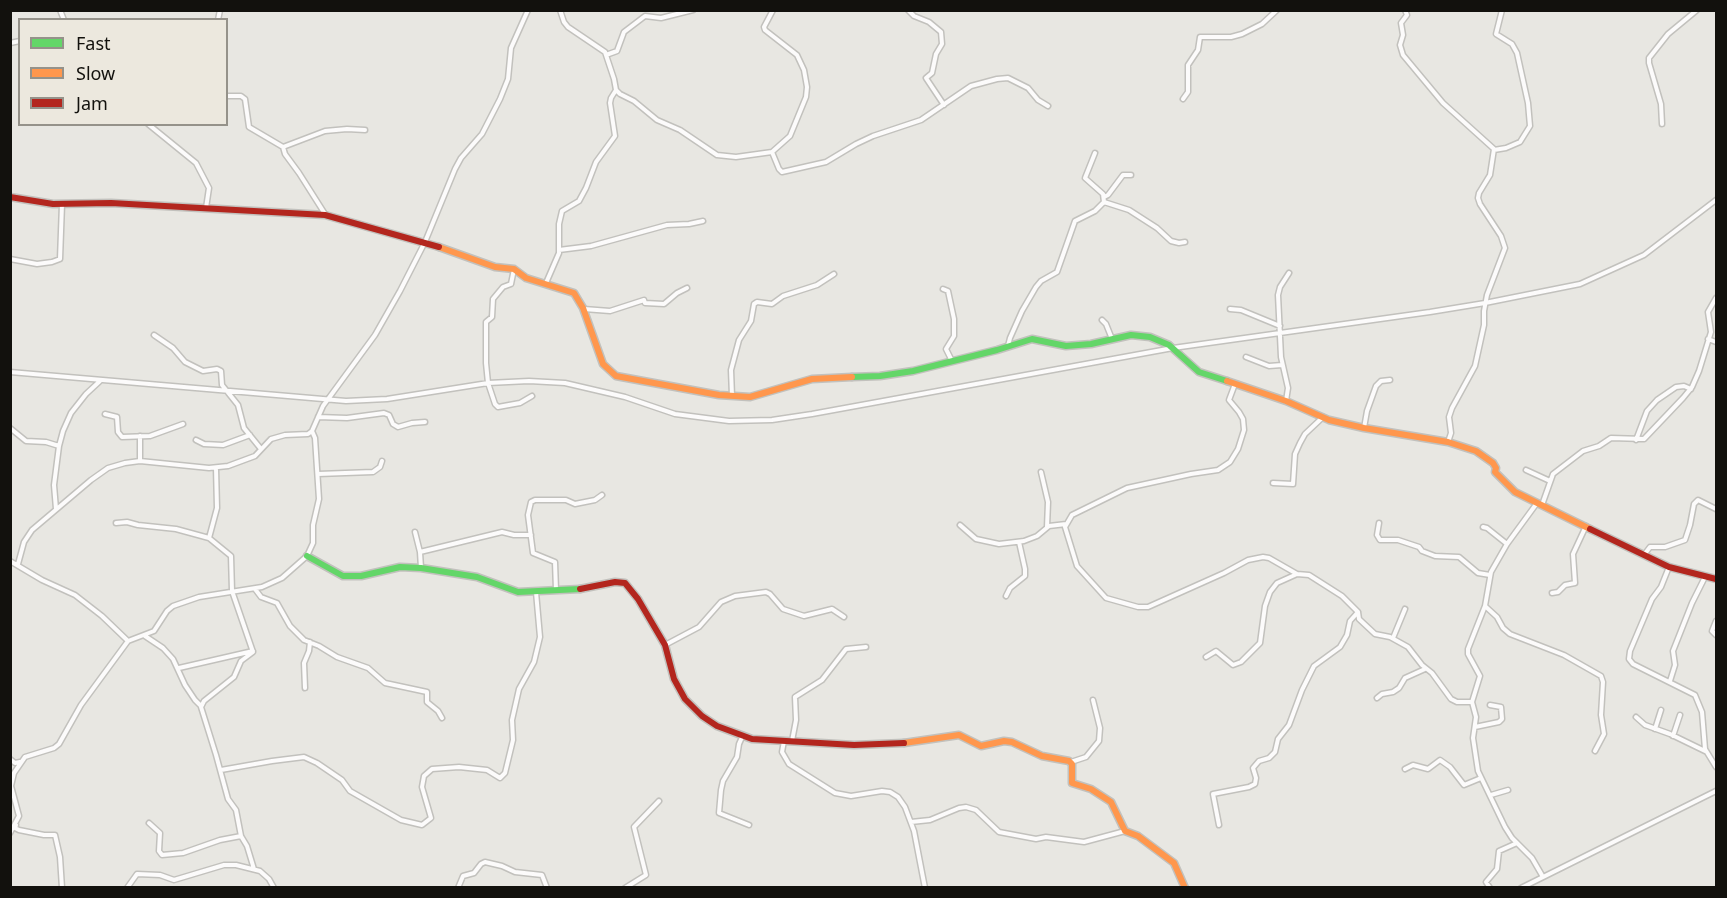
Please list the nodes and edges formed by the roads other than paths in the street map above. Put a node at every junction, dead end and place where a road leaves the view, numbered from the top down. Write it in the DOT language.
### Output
graph roads {
  1 [pos="528,10"];
  2 [pos="560,10"];
  3 [pos="693,10"];
  4 [pos="774,10"];
  5 [pos="908,10"];
  6 [pos="1277,10"];
  7 [pos="1405,10"];
  8 [pos="1502,10"];
  9 [pos="1696,10"];
  10 [pos="606,55"];
  11 [pos="616,90"];
  12 [pos="228,96"];
  13 [pos="1183,99"];
  14 [pos="944,105"];
  15 [pos="1048,106"];
  16 [pos="1662,124"];
  17 [pos="150,126"];
  18 [pos="365,130"];
  19 [pos="283,147"];
  20 [pos="1494,150"];
  21 [pos="772,152"];
  22 [pos="1095,153"];
  23 [pos="1131,175"];
  24 [pos="10,197"];
  25 [pos="1104,197"];
  26 [pos="1716,200"];
  27 [pos="1104,202"];
  28 [pos="62,204"];
  29 [pos="206,208"];
  30 [pos="325,215"];
  31 [pos="703,221"];
  32 [pos="425,242"];
  33 [pos="1185,242"];
  34 [pos="559,250"];
  35 [pos="10,258"];
  36 [pos="514,269"];
  37 [pos="1289,273"];
  38 [pos="834,274"];
  39 [pos="546,283"];
  40 [pos="687,288"];
  41 [pos="943,289"];
  42 [pos="1716,298"];
  43 [pos="1485,303"];
  44 [pos="583,308"];
  45 [pos="1230,309"];
  46 [pos="1102,320"];
  47 [pos="1281,326"];
  48 [pos="1281,333"];
  49 [pos="154,335"];
  50 [pos="1112,339"];
  51 [pos="1708,339"];
  52 [pos="1716,342"];
  53 [pos="1008,346"];
  54 [pos="1173,348"];
  55 [pos="1246,357"];
  56 [pos="952,361"];
  57 [pos="1283,365"];
  58 [pos="10,372"];
  59 [pos="1390,380"];
  60 [pos="101,381"];
  61 [pos="488,383"];
  62 [pos="1235,384"];
  63 [pos="1691,389"];
  64 [pos="227,391"];
  65 [pos="532,396"];
  66 [pos="732,396"];
  67 [pos="327,400"];
  68 [pos="1286,401"];
  69 [pos="105,414"];
  70 [pos="318,417"];
  71 [pos="1323,417"];
  72 [pos="425,422"];
  73 [pos="183,424"];
  74 [pos="10,428"];
  75 [pos="1364,428"];
  76 [pos="312,431"];
  77 [pos="250,435"];
  78 [pos="140,436"];
  79 [pos="196,440"];
  80 [pos="1636,440"];
  81 [pos="1448,442"];
  82 [pos="58,446"];
  83 [pos="261,449"];
  84 [pos="382,460"];
  85 [pos="140,461"];
  86 [pos="216,468"];
  87 [pos="1526,470"];
  88 [pos="1041,472"];
  89 [pos="318,474"];
  90 [pos="1550,481"];
  91 [pos="1273,483"];
  92 [pos="602,495"];
  93 [pos="1540,504"];
  94 [pos="1716,509"];
  95 [pos="56,510"];
  96 [pos="116,523"];
  97 [pos="1379,523"];
  98 [pos="1066,524"];
  99 [pos="960,525"];
  100 [pos="1586,526"];
  101 [pos="1047,527"];
  102 [pos="1483,527"];
  103 [pos="416,532"];
  104 [pos="531,536"];
  105 [pos="209,538"];
  106 [pos="1019,542"];
  107 [pos="1507,544"];
  108 [pos="420,552"];
  109 [pos="1644,555"];
  110 [pos="307,556"];
  111 [pos="10,561"];
  112 [pos="18,564"];
  113 [pos="1669,567"];
  114 [pos="421,568"];
  115 [pos="1298,574"];
  116 [pos="1490,575"];
  117 [pos="1705,577"];
  118 [pos="1716,579"];
  119 [pos="255,589"];
  120 [pos="556,590"];
  121 [pos="232,591"];
  122 [pos="536,592"];
  123 [pos="1552,593"];
  124 [pos="1006,596"];
  125 [pos="1485,606"];
  126 [pos="1405,609"];
  127 [pos="1358,612"];
  128 [pos="844,616"];
  129 [pos="1716,621"];
  130 [pos="144,635"];
  131 [pos="1716,635"];
  132 [pos="1393,638"];
  133 [pos="128,641"];
  134 [pos="310,642"];
  135 [pos="665,645"];
  136 [pos="866,647"];
  137 [pos="253,651"];
  138 [pos="1206,657"];
  139 [pos="179,668"];
  140 [pos="1425,668"];
  141 [pos="1670,681"];
  142 [pos="304,688"];
  143 [pos="1377,698"];
  144 [pos="1093,700"];
  145 [pos="1472,702"];
  146 [pos="200,705"];
  147 [pos="1490,705"];
  148 [pos="1661,710"];
  149 [pos="1680,715"];
  150 [pos="1636,717"];
  151 [pos="442,718"];
  152 [pos="1475,728"];
  153 [pos="1655,729"];
  154 [pos="743,735"];
  155 [pos="1673,735"];
  156 [pos="784,741"];
  157 [pos="792,742"];
  158 [pos="1595,751"];
  159 [pos="1706,751"];
  160 [pos="10,759"];
  161 [pos="21,761"];
  162 [pos="1071,762"];
  163 [pos="1716,767"];
  164 [pos="1405,769"];
  165 [pos="221,770"];
  166 [pos="1481,778"];
  167 [pos="1508,790"];
  168 [pos="1716,791"];
  169 [pos="1491,795"];
  170 [pos="659,801"];
  171 [pos="911,822"];
  172 [pos="16,824"];
  173 [pos="149,824"];
  174 [pos="749,825"];
  175 [pos="1219,825"];
  176 [pos="1125,831"];
  177 [pos="10,833"];
  178 [pos="241,836"];
  179 [pos="1517,843"];
  180 [pos="254,868"];
  181 [pos="1543,877"];
  182 [pos="62,888"];
  183 [pos="127,888"];
  184 [pos="274,888"];
  185 [pos="458,888"];
  186 [pos="548,888"];
  187 [pos="625,888"];
  188 [pos="925,888"];
  189 [pos="1185,888"];
  190 [pos="1490,888"];
  191 [pos="1521,888"];
  1 -- 32 [label="street"];
  2 -- 10 [label="street"];
  3 -- 10 [label="street"];
  4 -- 21 [label="street"];
  5 -- 14 [label="street"];
  6 -- 13 [label="street"];
  7 -- 20 [label="street"];
  8 -- 20 [label="street"];
  9 -- 16 [label="street"];
  10 -- 11 [label="street"];
  11 -- 21 [label="street"];
  11 -- 34 [label="street"];
  12 -- 19 [label="street"];
  14 -- 15 [label="street"];
  14 -- 21 [label="street"];
  17 -- 29 [label="street"];
  18 -- 19 [label="street"];
  19 -- 30 [label="street"];
  20 -- 43 [label="street"];
  22 -- 25 [label="street"];
  23 -- 25 [label="street"];
  24 -- 28 [label="street"];
  25 -- 27 [label="street"];
  26 -- 43 [label="street"];
  27 -- 33 [label="street"];
  27 -- 53 [label="street"];
  28 -- 29 [label="street"];
  28 -- 35 [label="street"];
  29 -- 30 [label="street"];
  30 -- 32 [label="street"];
  31 -- 34 [label="street"];
  32 -- 36 [label="street"];
  32 -- 67 [label="street"];
  34 -- 39 [label="street"];
  36 -- 39 [label="street"];
  36 -- 61 [label="street"];
  37 -- 47 [label="street"];
  38 -- 66 [label="street"];
  39 -- 44 [label="street"];
  40 -- 44 [label="street"];
  41 -- 56 [label="street"];
  42 -- 51 [label="street"];
  43 -- 48 [label="street"];
  43 -- 81 [label="street"];
  44 -- 66 [label="street"];
  45 -- 47 [label="street"];
  46 -- 50 [label="street"];
  47 -- 48 [label="street"];
  48 -- 54 [label="street"];
  48 -- 57 [label="street"];
  49 -- 64 [label="street"];
  50 -- 53 [label="street"];
  50 -- 54 [label="street"];
  51 -- 52 [label="street"];
  51 -- 63 [label="street"];
  53 -- 56 [label="street"];
  54 -- 61 [label="street"];
  54 -- 62 [label="street"];
  55 -- 57 [label="street"];
  56 -- 66 [label="street"];
  57 -- 68 [label="street"];
  58 -- 60 [label="street"];
  59 -- 75 [label="street"];
  60 -- 64 [label="street"];
  60 -- 82 [label="street"];
  61 -- 65 [label="street"];
  61 -- 67 [label="street"];
  62 -- 68 [label="street"];
  62 -- 98 [label="street"];
  63 -- 80 [label="street"];
  63 -- 80 [label="street"];
  64 -- 67 [label="street"];
  64 -- 77 [label="street"];
  67 -- 70 [label="street"];
  68 -- 71 [label="street"];
  69 -- 78 [label="street"];
  70 -- 72 [label="street"];
  70 -- 76 [label="street"];
  71 -- 75 [label="street"];
  71 -- 91 [label="street"];
  73 -- 78 [label="street"];
  74 -- 82 [label="street"];
  75 -- 81 [label="street"];
  76 -- 83 [label="street"];
  76 -- 89 [label="street"];
  77 -- 79 [label="street"];
  77 -- 83 [label="street"];
  78 -- 85 [label="street"];
  80 -- 90 [label="street"];
  81 -- 93 [label="street"];
  82 -- 95 [label="street"];
  83 -- 86 [label="street"];
  84 -- 89 [label="street"];
  85 -- 86 [label="street"];
  85 -- 95 [label="street"];
  86 -- 105 [label="street"];
  87 -- 90 [label="street"];
  88 -- 101 [label="street"];
  89 -- 110 [label="street"];
  90 -- 93 [label="street"];
  92 -- 104 [label="street"];
  93 -- 100 [label="street"];
  93 -- 107 [label="street"];
  94 -- 109 [label="street"];
  95 -- 112 [label="street"];
  96 -- 105 [label="street"];
  97 -- 116 [label="street"];
  98 -- 101 [label="street"];
  98 -- 115 [label="street"];
  99 -- 106 [label="street"];
  100 -- 109 [label="street"];
  100 -- 123 [label="street"];
  101 -- 106 [label="street"];
  102 -- 107 [label="street"];
  103 -- 108 [label="street"];
  104 -- 108 [label="street"];
  104 -- 120 [label="street"];
  105 -- 121 [label="street"];
  106 -- 124 [label="street"];
  107 -- 116 [label="street"];
  108 -- 114 [label="street"];
  109 -- 113 [label="street"];
  110 -- 114 [label="street"];
  110 -- 119 [label="street"];
  111 -- 112 [label="street"];
  112 -- 133 [label="street"];
  113 -- 117 [label="street"];
  113 -- 141 [label="street"];
  114 -- 122 [label="street"];
  115 -- 127 [label="street"];
  115 -- 138 [label="street"];
  116 -- 125 [label="street"];
  117 -- 118 [label="street"];
  117 -- 141 [label="street"];
  119 -- 121 [label="street"];
  119 -- 134 [label="street"];
  120 -- 122 [label="street"];
  120 -- 135 [label="street"];
  121 -- 130 [label="street"];
  121 -- 137 [label="street"];
  122 -- 165 [label="street"];
  125 -- 145 [label="street"];
  125 -- 158 [label="street"];
  126 -- 132 [label="street"];
  127 -- 132 [label="street"];
  127 -- 175 [label="street"];
  128 -- 135 [label="street"];
  129 -- 131 [label="street"];
  130 -- 133 [label="street"];
  130 -- 139 [label="street"];
  132 -- 140 [label="street"];
  133 -- 161 [label="street"];
  134 -- 142 [label="street"];
  134 -- 151 [label="street"];
  135 -- 154 [label="street"];
  136 -- 157 [label="street"];
  137 -- 139 [label="street"];
  137 -- 146 [label="street"];
  139 -- 146 [label="street"];
  140 -- 143 [label="street"];
  140 -- 145 [label="street"];
  141 -- 159 [label="street"];
  144 -- 162 [label="street"];
  145 -- 152 [label="street"];
  146 -- 165 [label="street"];
  147 -- 152 [label="street"];
  148 -- 153 [label="street"];
  149 -- 155 [label="street"];
  150 -- 153 [label="street"];
  152 -- 166 [label="street"];
  153 -- 155 [label="street"];
  154 -- 156 [label="street"];
  154 -- 174 [label="street"];
  155 -- 159 [label="street"];
  156 -- 157 [label="street"];
  156 -- 171 [label="street"];
  157 -- 162 [label="street"];
  159 -- 163 [label="street"];
  160 -- 161 [label="street"];
  161 -- 172 [label="street"];
  162 -- 176 [label="street"];
  164 -- 166 [label="street"];
  165 -- 178 [label="street"];
  166 -- 169 [label="street"];
  167 -- 169 [label="street"];
  168 -- 181 [label="street"];
  169 -- 179 [label="street"];
  170 -- 187 [label="street"];
  171 -- 176 [label="street"];
  171 -- 188 [label="street"];
  172 -- 177 [label="street"];
  172 -- 182 [label="street"];
  173 -- 178 [label="street"];
  176 -- 189 [label="street"];
  178 -- 180 [label="street"];
  179 -- 181 [label="street"];
  179 -- 190 [label="street"];
  180 -- 183 [label="street"];
  180 -- 184 [label="street"];
  181 -- 191 [label="street"];
  185 -- 186 [label="street"];
}
